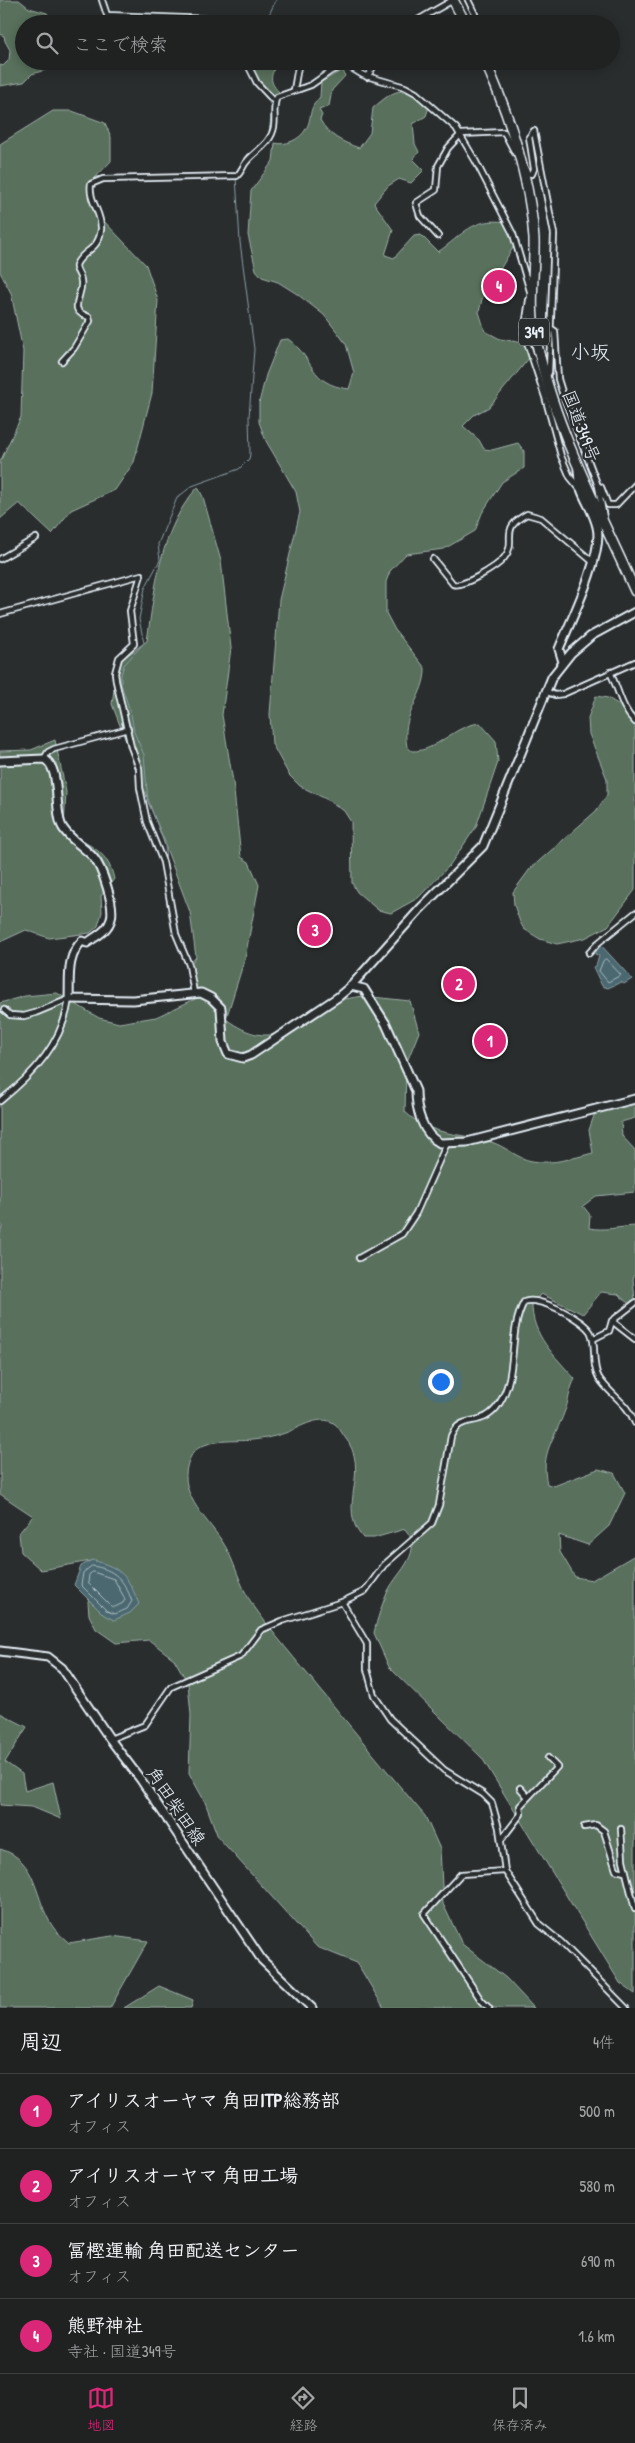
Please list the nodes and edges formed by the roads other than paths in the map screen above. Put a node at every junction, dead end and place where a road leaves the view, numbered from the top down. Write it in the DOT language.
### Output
graph roads {
  1 [pos="102,0"];
  2 [pos="453,0"];
  3 [pos="468,0"];
  4 [pos="107,15"];
  5 [pos="427,15"];
  6 [pos="461,15"];
  7 [pos="475,15"];
  8 [pos="250,70"];
  9 [pos="297,70"];
  10 [pos="333,70"];
  11 [pos="354,70"];
  12 [pos="371,70"];
  13 [pos="489,70"];
  14 [pos="367,77"];
  15 [pos="294,90"];
  16 [pos="274,102"];
  17 [pos="461,134"];
  18 [pos="522,165"];
  19 [pos="438,236"];
  20 [pos="533,297"];
  21 [pos="552,329"];
  22 [pos="62,361"];
  23 [pos="546,376"];
  24 [pos="578,465"];
  25 [pos="635,485"];
  26 [pos="598,486"];
  27 [pos="579,488"];
  28 [pos="593,497"];
  29 [pos="603,519"];
  30 [pos="36,538"];
  31 [pos="0,559"];
  32 [pos="433,559"];
  33 [pos="593,562"];
  34 [pos="635,591"];
  35 [pos="635,612"];
  36 [pos="0,614"];
  37 [pos="563,662"];
  38 [pos="635,662"];
  39 [pos="610,672"];
  40 [pos="544,691"];
  41 [pos="635,722"];
  42 [pos="128,729"];
  43 [pos="44,759"];
  44 [pos="0,760"];
  45 [pos="635,913"];
  46 [pos="589,954"];
  47 [pos="351,986"];
  48 [pos="194,993"];
  49 [pos="69,999"];
  50 [pos="4,1010"];
  51 [pos="635,1098"];
  52 [pos="0,1101"];
  53 [pos="447,1143"];
  54 [pos="359,1258"];
  55 [pos="635,1303"];
  56 [pos="612,1321"];
  57 [pos="593,1339"];
  58 [pos="635,1339"];
  59 [pos="635,1423"];
  60 [pos="342,1602"];
  61 [pos="0,1651"];
  62 [pos="110,1739"];
  63 [pos="548,1758"];
  64 [pos="520,1788"];
  65 [pos="528,1797"];
  66 [pos="584,1827"];
  67 [pos="620,1829"];
  68 [pos="502,1840"];
  69 [pos="505,1871"];
  70 [pos="625,1872"];
  71 [pos="635,1909"];
  72 [pos="312,2008"];
  73 [pos="489,2008"];
  74 [pos="626,2008"];
  1 -- 4 [label="street"];
  2 -- 5 [label="street"];
  2 -- 6 [label="highway"];
  3 -- 7 [label="street"];
  8 -- 16 [label="street"];
  9 -- 15 [label="street"];
  10 -- 15 [label="street"];
  11 -- 14 [label="street"];
  12 -- 14 [label="street"];
  13 -- 18 [label="highway, 国道349号 / 349"];
  14 -- 17 [label="street"];
  15 -- 16 [label="street"];
  16 -- 22 [label="street"];
  17 -- 18 [label="street"];
  17 -- 19 [label="street"];
  17 -- 20 [label="street"];
  18 -- 20 [label="highway, 国道349号 / 349"];
  18 -- 21 [label="street"];
  20 -- 23 [label="highway, 国道349号 / 349"];
  20 -- 27 [label="street"];
  21 -- 23 [label="street"];
  21 -- 26 [label="street"];
  23 -- 24 [label="highway, 国道349号 / 349"];
  24 -- 27 [label="street"];
  24 -- 28 [label="highway, 国道349号 / 349"];
  25 -- 26 [label="street"];
  26 -- 29 [label="street"];
  27 -- 28 [label="street"];
  27 -- 33 [label="street"];
  28 -- 29 [label="highway, 国道349号 / 349"];
  29 -- 34 [label="highway, 国道349号 / 349"];
  30 -- 31 [label="street"];
  32 -- 33 [label="street"];
  33 -- 37 [label="street"];
  35 -- 37 [label="street"];
  36 -- 42 [label="street"];
  37 -- 40 [label="street"];
  38 -- 39 [label="street"];
  39 -- 40 [label="street"];
  39 -- 41 [label="street"];
  40 -- 47 [label="street"];
  42 -- 43 [label="street"];
  42 -- 48 [label="street"];
  43 -- 44 [label="street"];
  43 -- 49 [label="street"];
  45 -- 46 [label="street"];
  47 -- 48 [label="street"];
  47 -- 53 [label="street"];
  48 -- 49 [label="street"];
  49 -- 50 [label="street"];
  49 -- 52 [label="street"];
  51 -- 53 [label="street"];
  53 -- 54 [label="street"];
  55 -- 56 [label="street"];
  56 -- 57 [label="street"];
  56 -- 58 [label="street"];
  57 -- 59 [label="street"];
  57 -- 60 [label="street"];
  60 -- 62 [label="street"];
  60 -- 68 [label="street"];
  61 -- 62 [label="street, 角田柴田線"];
  62 -- 72 [label="street, 角田柴田線"];
  63 -- 65 [label="street"];
  64 -- 65 [label="street"];
  65 -- 68 [label="street"];
  66 -- 70 [label="street"];
  67 -- 70 [label="street"];
  68 -- 69 [label="street"];
  69 -- 73 [label="street"];
  69 -- 74 [label="street"];
  70 -- 71 [label="street"];
}
